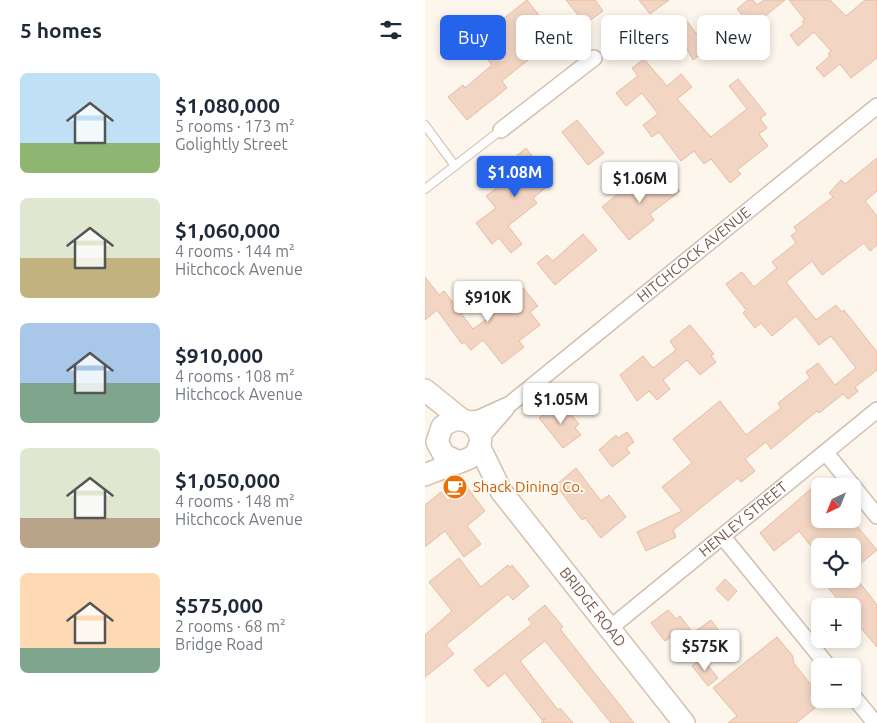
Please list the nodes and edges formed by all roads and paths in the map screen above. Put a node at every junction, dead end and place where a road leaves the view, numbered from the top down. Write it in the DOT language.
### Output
graph roads {
  1 [pos="594,58"];
  2 [pos="877,106"];
  3 [pos="425,125"];
  4 [pos="501,130"];
  5 [pos="455,166"];
  6 [pos="425,189"];
  7 [pos="425,390"];
  8 [pos="425,403"];
  9 [pos="510,404"];
  10 [pos="877,410"];
  11 [pos="463,419"];
  12 [pos="438,438"];
  13 [pos="480,442"];
  14 [pos="826,453"];
  15 [pos="458,462"];
  16 [pos="425,466"];
  17 [pos="425,475"];
  18 [pos="501,491"];
  19 [pos="877,516"];
  20 [pos="723,537"];
  21 [pos="609,628"];
  22 [pos="821,658"];
  23 [pos="861,706"];
  24 [pos="684,723"];
  25 [pos="875,723"];
  1 -- 4 [label="street"];
  2 -- 9 [label="street, HITCHCOCK AVENUE"];
  3 -- 5 [label="lane"];
  4 -- 5 [label="lane"];
  5 -- 6 [label="lane"];
  7 -- 11 [label="main road"];
  8 -- 12 [label="main road"];
  9 -- 11 [label="street, HITCHCOCK AVENUE"];
  9 -- 13 [label="street, HITCHCOCK AVENUE"];
  10 -- 14 [label="street, HENLEY STREET"];
  11 -- 12 [label="main road"];
  11 -- 13 [label="main road"];
  12 -- 15 [label="main road"];
  12 -- 16 [label="main road"];
  13 -- 15 [label="main road"];
  13 -- 18 [label="main road, BRIDGE ROAD"];
  14 -- 19 [label="street"];
  14 -- 20 [label="street, HENLEY STREET"];
  15 -- 17 [label="main road"];
  15 -- 18 [label="main road, BRIDGE ROAD"];
  18 -- 21 [label="main road, BRIDGE ROAD"];
  20 -- 21 [label="street, HENLEY STREET"];
  20 -- 22 [label="street"];
  21 -- 24 [label="main road, BRIDGE ROAD"];
  23 -- 25 [label="street"];
}
